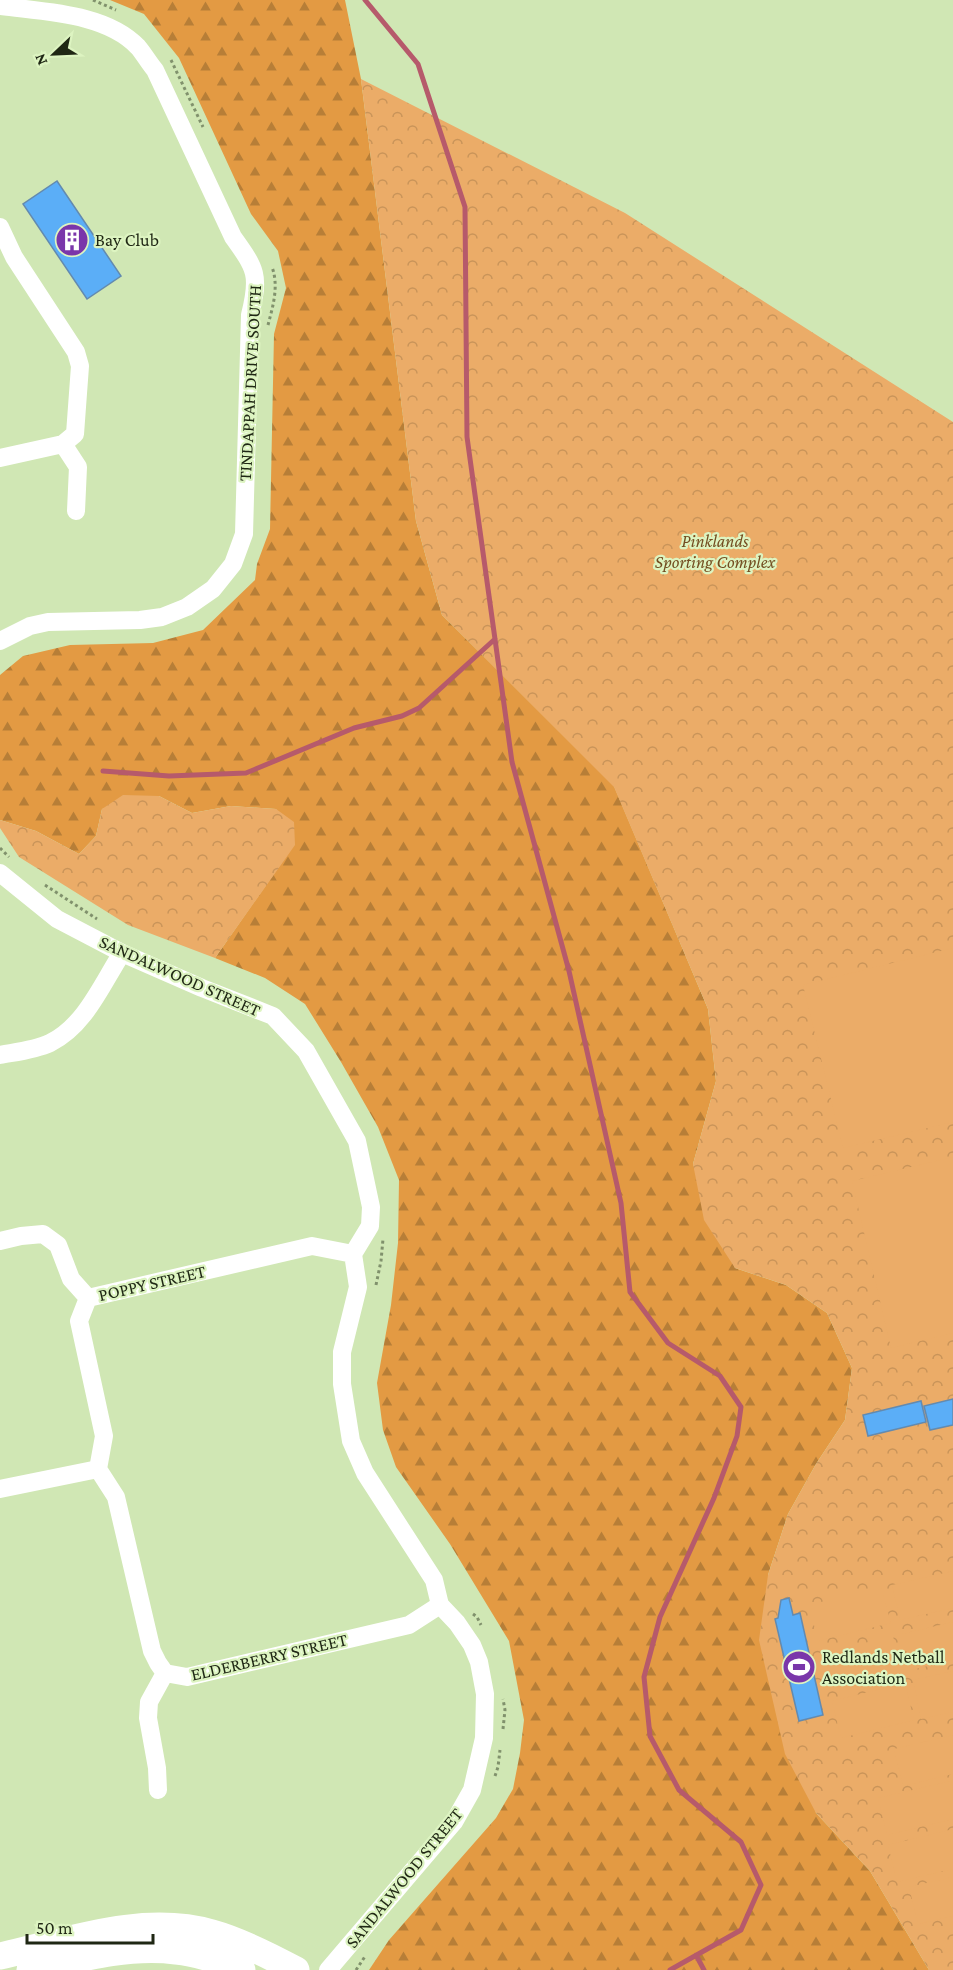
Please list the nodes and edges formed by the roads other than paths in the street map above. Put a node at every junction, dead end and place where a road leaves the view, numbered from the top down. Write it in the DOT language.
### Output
graph roads {
  1 [pos="0,6"];
  2 [pos="0,227"];
  3 [pos="63,444"];
  4 [pos="0,459"];
  5 [pos="76,510"];
  6 [pos="0,641"];
  7 [pos="0,873"];
  8 [pos="122,953"];
  9 [pos="0,1055"];
  10 [pos="0,1240"];
  11 [pos="353,1254"];
  12 [pos="88,1298"];
  13 [pos="98,1469"];
  14 [pos="0,1489"];
  15 [pos="440,1605"];
  16 [pos="165,1673"];
  17 [pos="158,1790"];
  18 [pos="0,1956"];
  19 [pos="30,1970"];
  20 [pos="242,1970"];
  21 [pos="296,1970"];
  22 [pos="328,1970"];
  1 -- 6 [label="street, TINDAPPAH DRIVE SOUTH"];
  2 -- 3 [label="street"];
  3 -- 4 [label="street"];
  3 -- 5 [label="street"];
  7 -- 8 [label="street, SANDALWOOD STREET"];
  8 -- 9 [label="street"];
  8 -- 11 [label="street, SANDALWOOD STREET"];
  10 -- 12 [label="street"];
  11 -- 12 [label="street, POPPY STREET"];
  11 -- 15 [label="street, SANDALWOOD STREET"];
  12 -- 13 [label="street, POPPY STREET"];
  13 -- 14 [label="street"];
  13 -- 16 [label="street, ELDERBERRY STREET"];
  15 -- 16 [label="street, ELDERBERRY STREET"];
  15 -- 22 [label="street, SANDALWOOD STREET"];
  16 -- 17 [label="street"];
  18 -- 21 [label="street"];
  19 -- 20 [label="street"];
}
